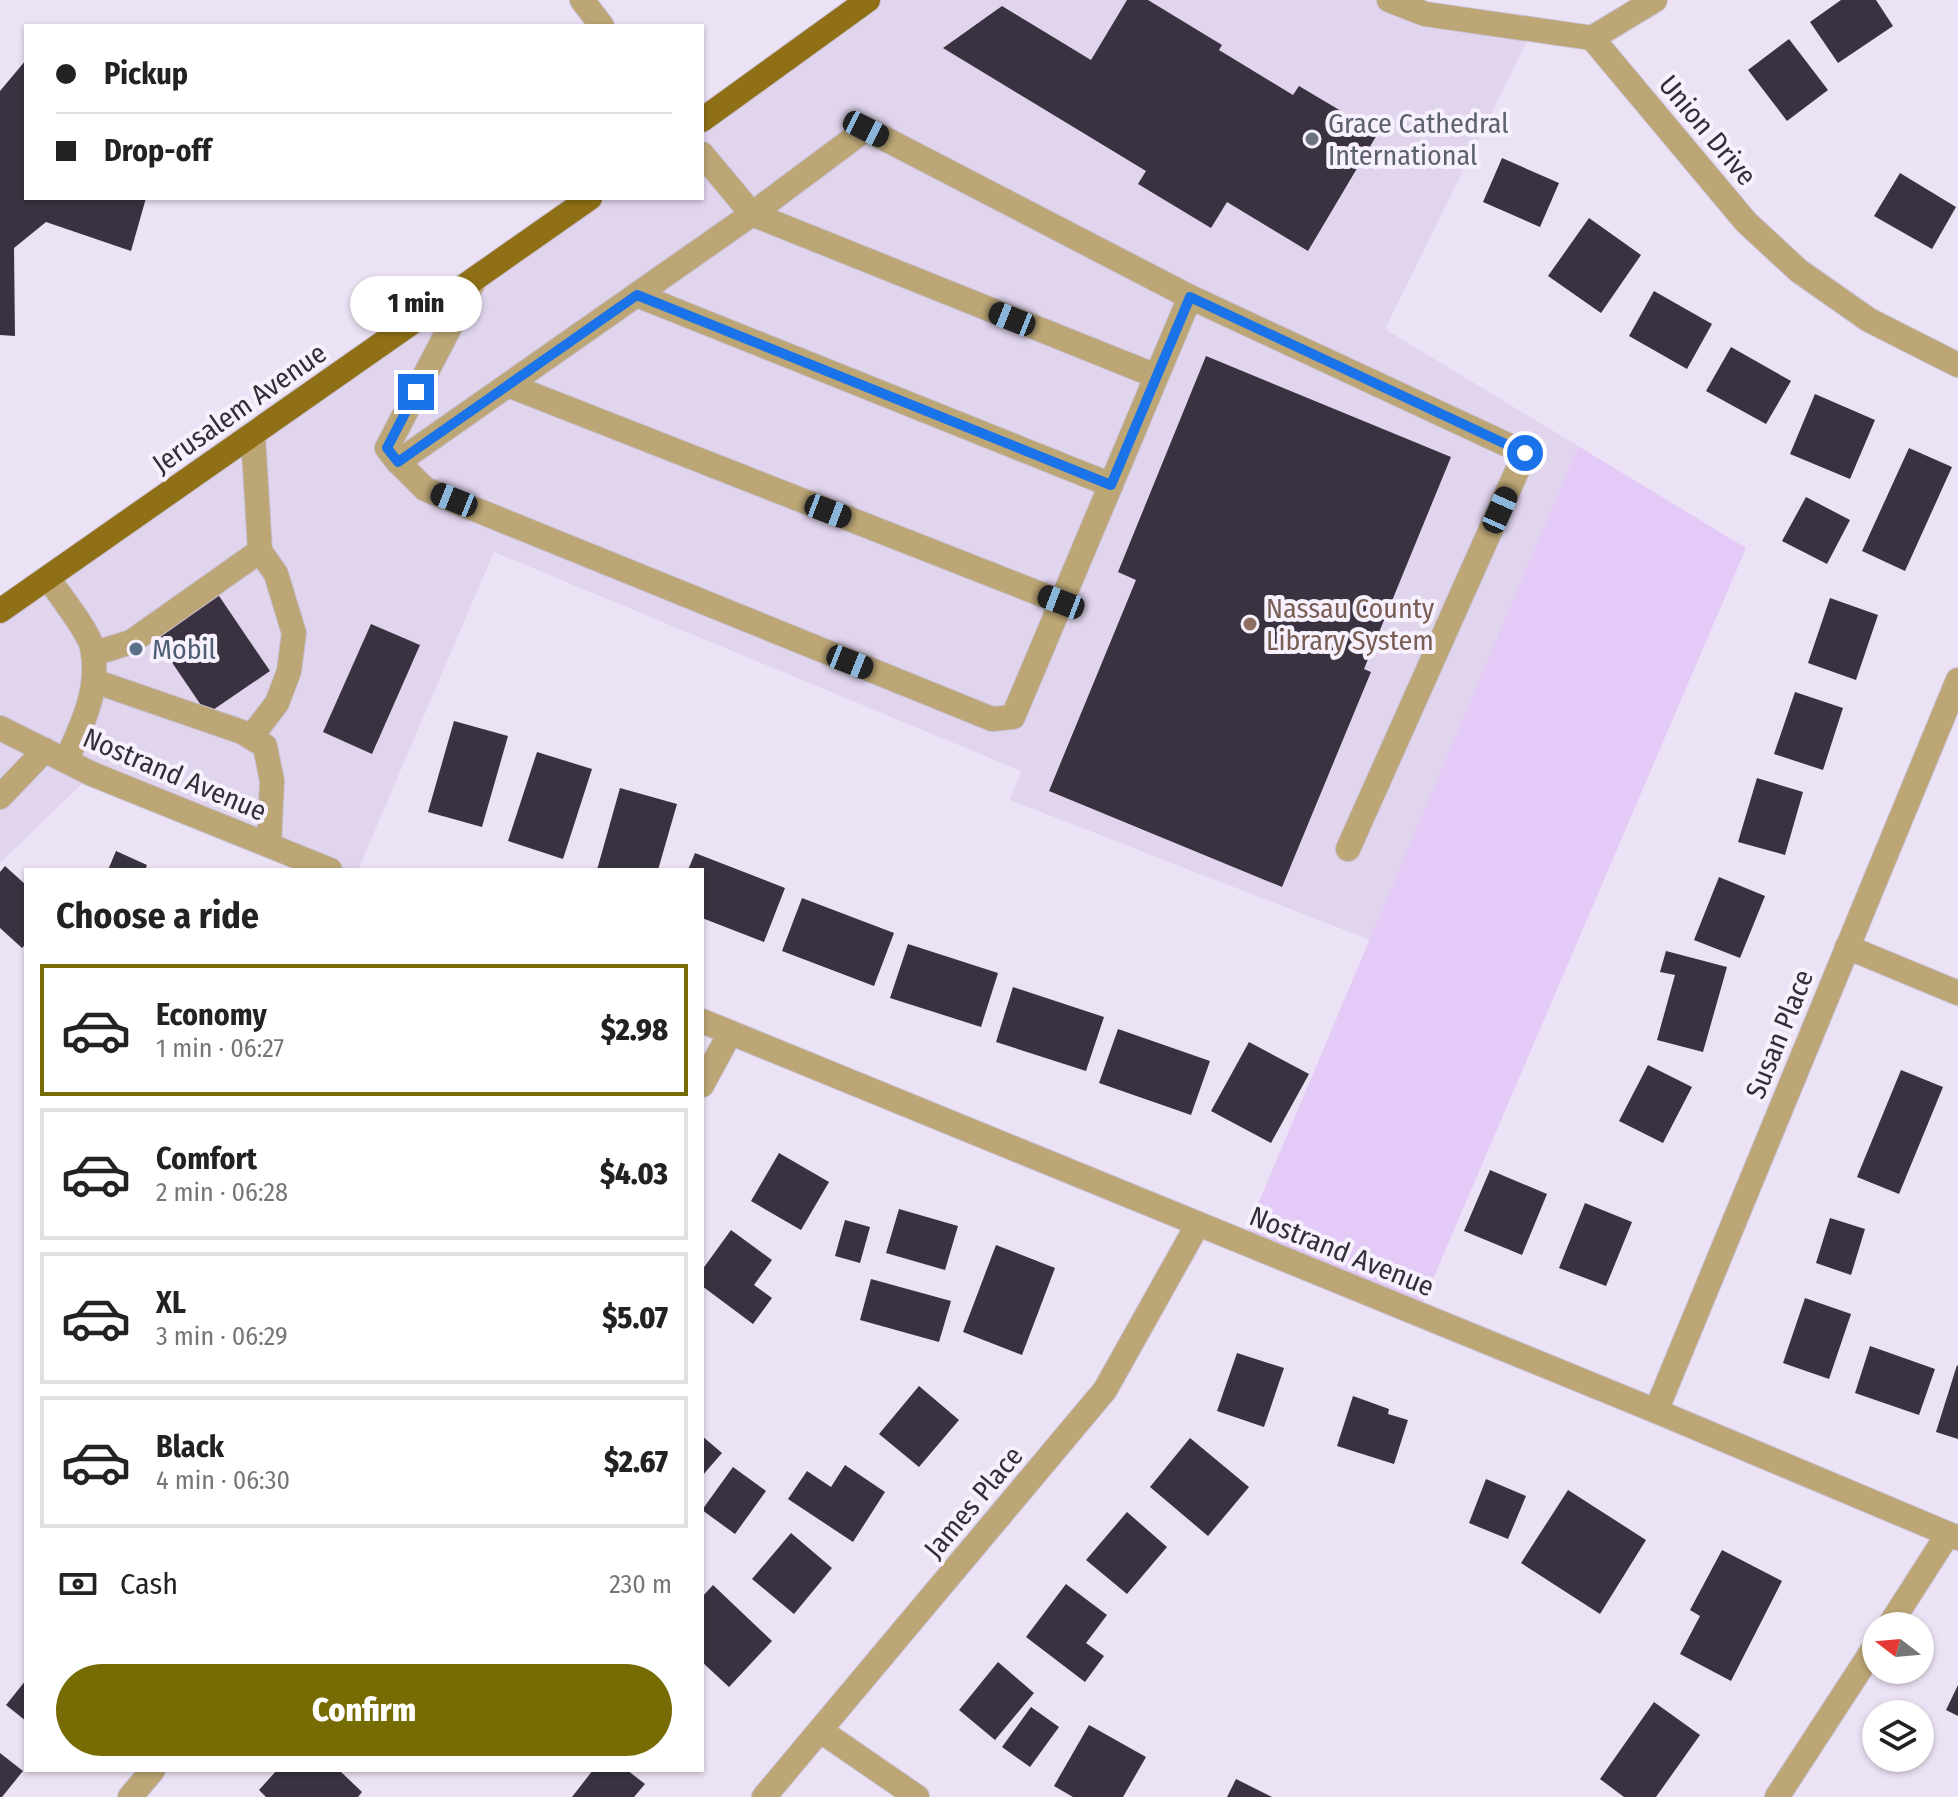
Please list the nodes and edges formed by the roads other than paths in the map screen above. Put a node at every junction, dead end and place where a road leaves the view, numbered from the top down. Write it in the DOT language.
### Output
graph roads {
  1 [pos="582,0"];
  2 [pos="868,0"];
  3 [pos="1389,0"];
  4 [pos="1655,0"];
  5 [pos="600,24"];
  6 [pos="1592,38"];
  7 [pos="704,119"];
  8 [pos="704,156"];
  9 [pos="587,200"];
  10 [pos="752,214"];
  11 [pos="475,279"];
  12 [pos="637,295"];
  13 [pos="1190,297"];
  14 [pos="1958,365"];
  15 [pos="1156,376"];
  16 [pos="508,385"];
  17 [pos="253,435"];
  18 [pos="398,462"];
  19 [pos="1111,485"];
  20 [pos="260,551"];
  21 [pos="48,578"];
  22 [pos="1061,602"];
  23 [pos="0,611"];
  24 [pos="93,654"];
  25 [pos="1958,680"];
  26 [pos="94,681"];
  27 [pos="0,728"];
  28 [pos="251,737"];
  29 [pos="55,756"];
  30 [pos="0,797"];
  31 [pos="269,845"];
  32 [pos="1348,849"];
  33 [pos="325,868"];
  34 [pos="1847,947"];
  35 [pos="1958,993"];
  36 [pos="704,1022"];
  37 [pos="730,1033"];
  38 [pos="704,1081"];
  39 [pos="1198,1224"];
  40 [pos="1656,1411"];
  41 [pos="1953,1536"];
  42 [pos="1899,1612"];
  43 [pos="1862,1666"];
  44 [pos="821,1731"];
  45 [pos="151,1772"];
  46 [pos="130,1797"];
  47 [pos="764,1797"];
  48 [pos="917,1797"];
  49 [pos="1777,1797"];
  1 -- 5 [label="street"];
  2 -- 7 [label="main road"];
  3 -- 6 [label="street"];
  4 -- 6 [label="street"];
  6 -- 14 [label="street, Union Drive"];
  8 -- 10 [label="street"];
  9 -- 11 [label="main road, Jerusalem Avenue"];
  10 -- 12 [label="street"];
  10 -- 13 [label="street"];
  10 -- 15 [label="street"];
  11 -- 17 [label="main road, Jerusalem Avenue"];
  11 -- 18 [label="street"];
  12 -- 16 [label="street"];
  12 -- 19 [label="street"];
  13 -- 15 [label="street"];
  13 -- 32 [label="street"];
  15 -- 19 [label="street"];
  16 -- 18 [label="street"];
  16 -- 22 [label="street"];
  17 -- 20 [label="street"];
  17 -- 21 [label="main road, Jerusalem Avenue"];
  18 -- 22 [label="street"];
  19 -- 22 [label="street"];
  20 -- 24 [label="street"];
  20 -- 28 [label="street"];
  21 -- 23 [label="main road, Jerusalem Avenue"];
  21 -- 24 [label="street"];
  24 -- 26 [label="street"];
  25 -- 34 [label="street, Susan Place"];
  26 -- 28 [label="street"];
  26 -- 29 [label="street"];
  27 -- 29 [label="street, Nostrand Avenue"];
  28 -- 31 [label="street"];
  29 -- 30 [label="street"];
  29 -- 31 [label="street, Nostrand Avenue"];
  31 -- 33 [label="street, Nostrand Avenue"];
  34 -- 35 [label="street"];
  34 -- 40 [label="street, Susan Place"];
  36 -- 37 [label="street, Nostrand Avenue"];
  37 -- 38 [label="street"];
  37 -- 39 [label="street, Nostrand Avenue"];
  39 -- 40 [label="street, Nostrand Avenue"];
  39 -- 44 [label="street, James Place"];
  40 -- 41 [label="street, Nostrand Avenue"];
  41 -- 42 [label="street"];
  43 -- 49 [label="street"];
  44 -- 47 [label="street, James Place"];
  44 -- 48 [label="street"];
  45 -- 46 [label="street"];
}
